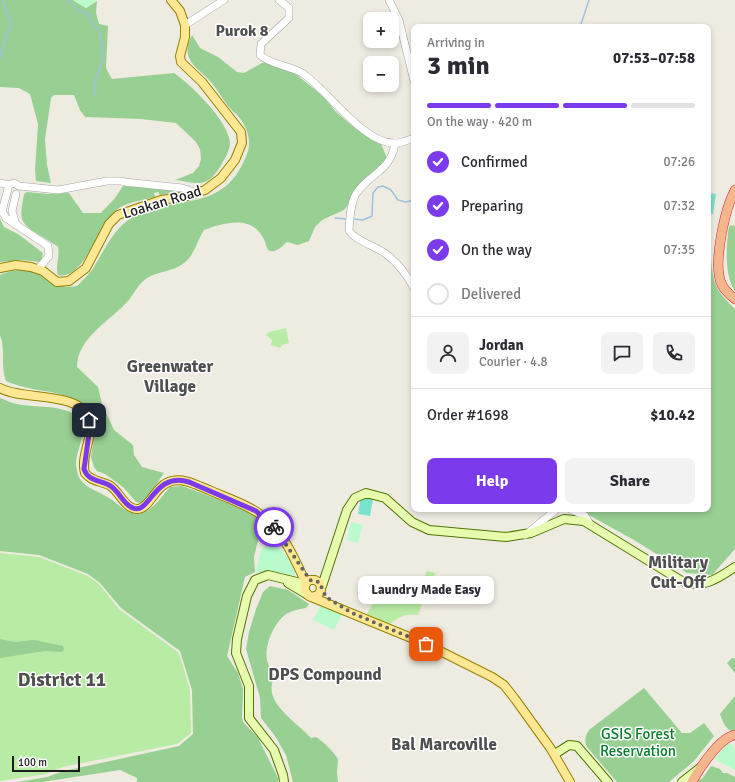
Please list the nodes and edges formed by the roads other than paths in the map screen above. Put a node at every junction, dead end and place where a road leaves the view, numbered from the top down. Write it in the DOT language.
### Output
graph roads {
  1 [pos="172,0"];
  2 [pos="224,0"];
  3 [pos="279,0"];
  4 [pos="389,0"];
  5 [pos="185,25"];
  6 [pos="411,69"];
  7 [pos="411,139"];
  8 [pos="391,143"];
  9 [pos="0,183"];
  10 [pos="19,186"];
  11 [pos="8,188"];
  12 [pos="735,190"];
  13 [pos="197,193"];
  14 [pos="16,194"];
  15 [pos="17,227"];
  16 [pos="0,268"];
  17 [pos="38,268"];
  18 [pos="411,283"];
  19 [pos="735,299"];
  20 [pos="0,388"];
  21 [pos="553,512"];
  22 [pos="576,512"];
  23 [pos="590,524"];
  24 [pos="525,535"];
  25 [pos="735,567"];
  26 [pos="328,568"];
  27 [pos="282,579"];
  28 [pos="309,581"];
  29 [pos="322,588"];
  30 [pos="309,596"];
  31 [pos="352,613"];
  32 [pos="735,736"];
  33 [pos="555,751"];
  34 [pos="702,767"];
  35 [pos="284,782"];
  36 [pos="570,782"];
  37 [pos="608,782"];
  38 [pos="682,782"];
  39 [pos="692,782"];
  1 -- 5 [label="main road, Loakan Road"];
  2 -- 5 [label="street"];
  3 -- 8 [label="street"];
  4 -- 6 [label="street"];
  5 -- 13 [label="main road, Loakan Road"];
  7 -- 8 [label="street"];
  8 -- 18 [label="street"];
  9 -- 11 [label="street"];
  10 -- 11 [label="street"];
  10 -- 13 [label="street"];
  10 -- 14 [label="street"];
  11 -- 14 [label="street"];
  11 -- 15 [label="street"];
  12 -- 19 [label="highway"];
  13 -- 17 [label="main road, Loakan Road"];
  14 -- 15 [label="street"];
  15 -- 17 [label="street"];
  16 -- 17 [label="main road, Loakan Road"];
  20 -- 28 [label="main road"];
  21 -- 24 [label="street"];
  22 -- 23 [label="street"];
  23 -- 24 [label="main road"];
  23 -- 25 [label="main road"];
  24 -- 26 [label="main road"];
  26 -- 28 [label="main road"];
  26 -- 29 [label="main road"];
  27 -- 28 [label="main road"];
  27 -- 30 [label="main road"];
  27 -- 35 [label="main road"];
  28 -- 29 [label="main road"];
  28 -- 30 [label="main road"];
  29 -- 30 [label="main road"];
  29 -- 31 [label="main road"];
  30 -- 31 [label="main road"];
  31 -- 33 [label="main road"];
  32 -- 34 [label="highway"];
  33 -- 36 [label="main road"];
  33 -- 37 [label="main road"];
  34 -- 38 [label="main road"];
  34 -- 39 [label="highway"];
}
